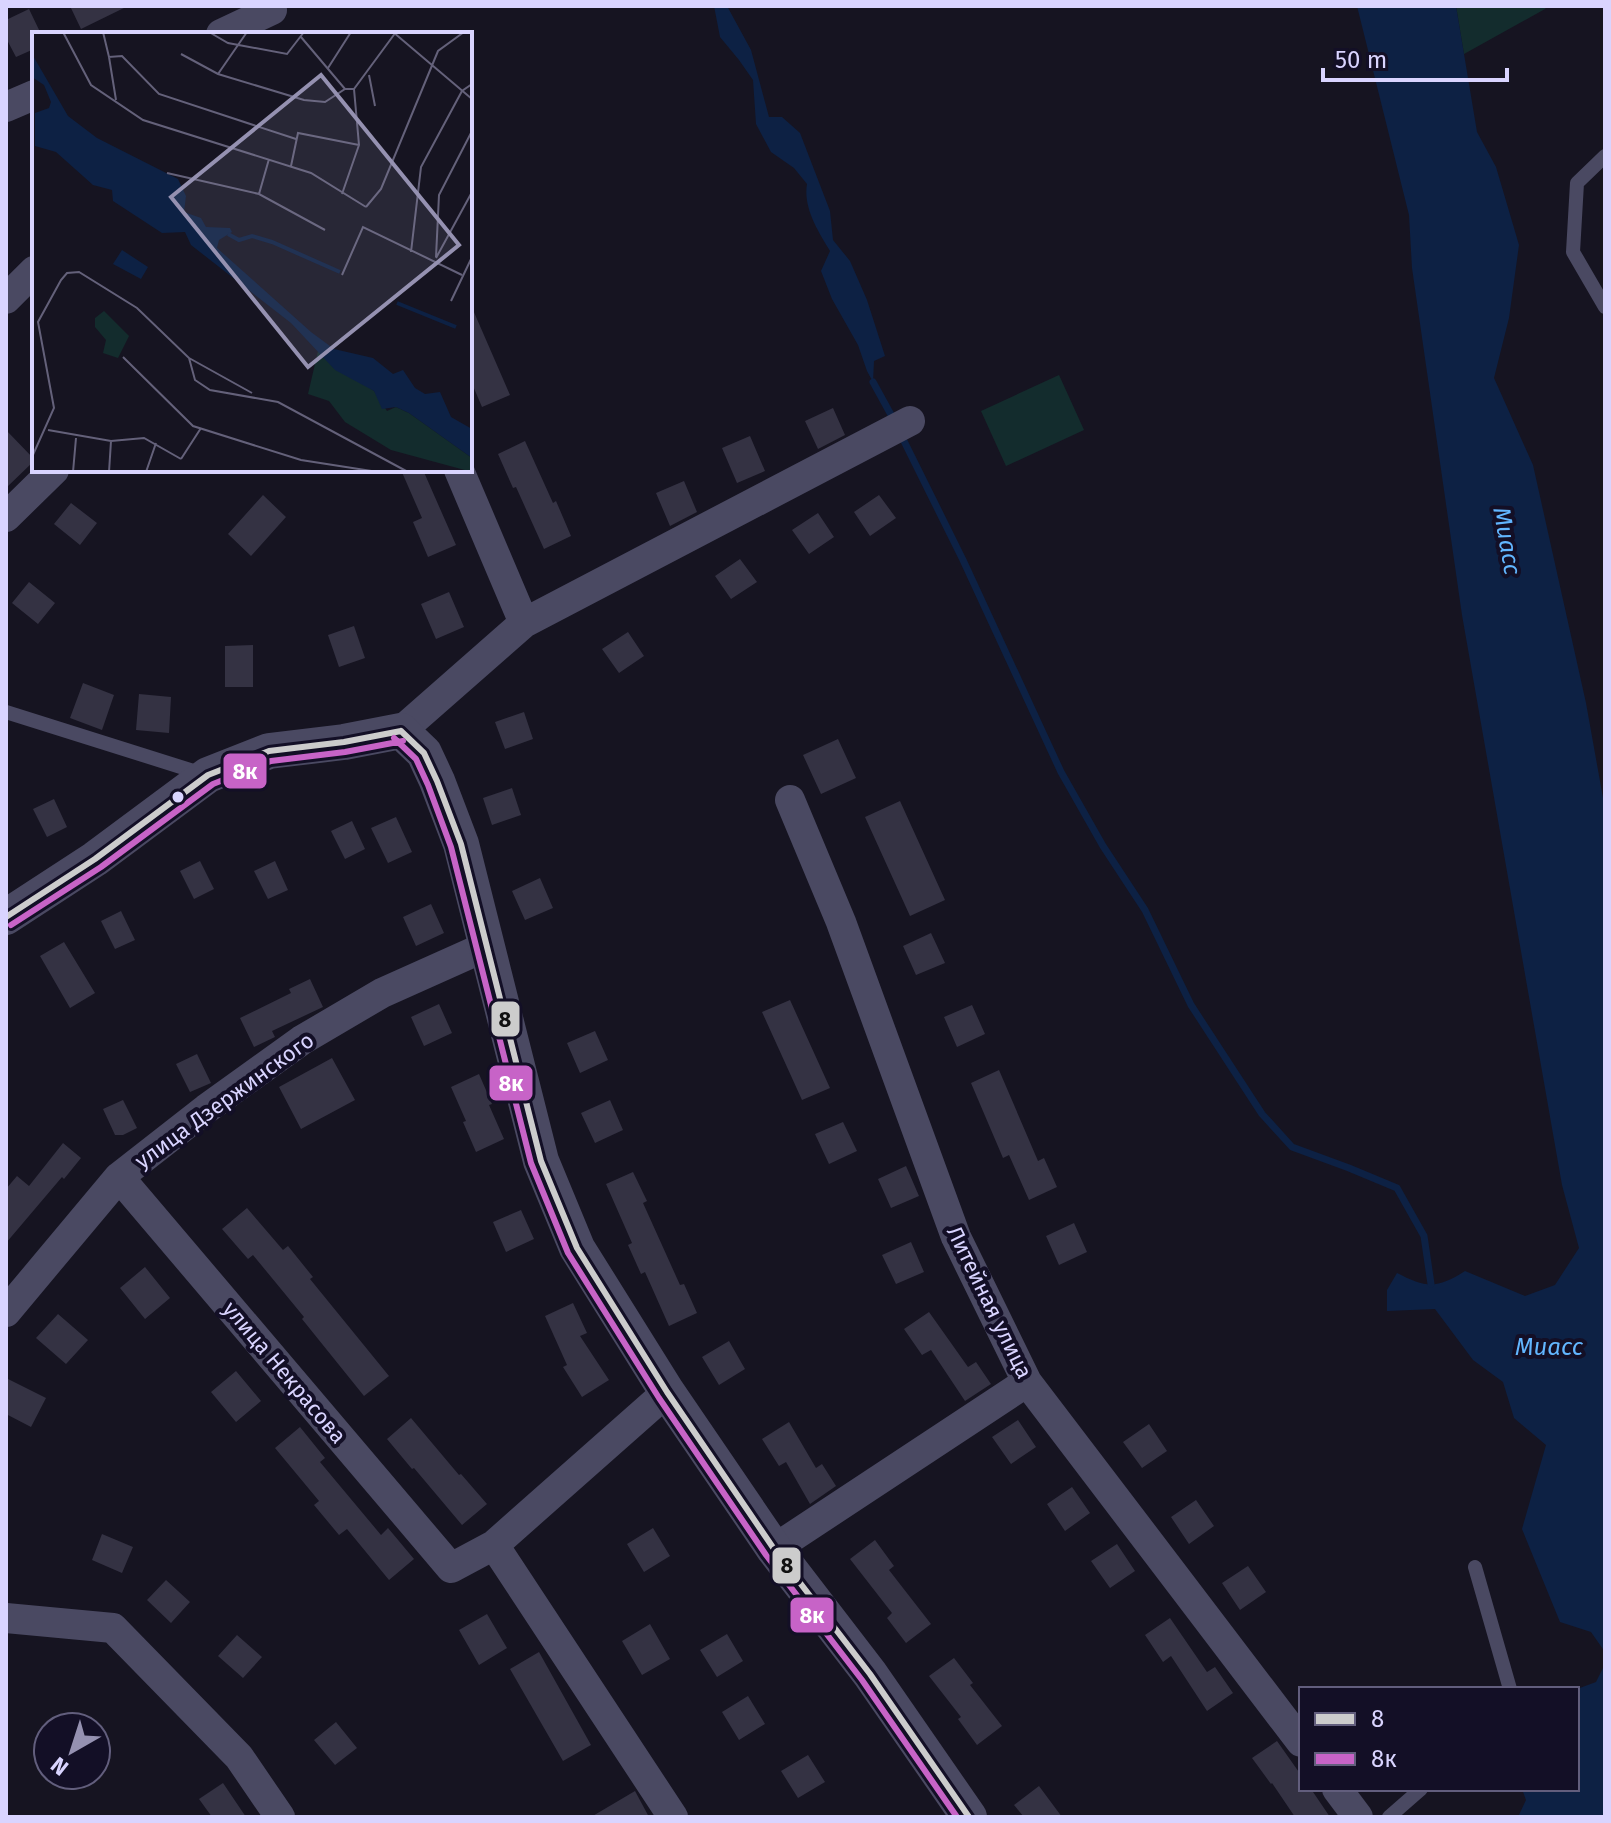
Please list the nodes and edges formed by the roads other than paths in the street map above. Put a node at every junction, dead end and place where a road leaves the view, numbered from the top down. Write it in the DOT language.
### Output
graph roads {
  1 [pos="274,17"];
  2 [pos="227,32"];
  3 [pos="32,96"];
  4 [pos="6,107"];
  5 [pos="1605,156"];
  6 [pos="32,273"];
  7 [pos="6,299"];
  8 [pos="1605,307"];
  9 [pos="910,421"];
  10 [pos="52,472"];
  11 [pos="460,472"];
  12 [pos="6,517"];
  13 [pos="524,623"];
  14 [pos="6,712"];
  15 [pos="401,731"];
  16 [pos="208,775"];
  17 [pos="790,800"];
  18 [pos="6,917"];
  19 [pos="487,946"];
  20 [pos="119,1177"];
  21 [pos="6,1312"];
  22 [pos="1027,1382"];
  23 [pos="667,1392"];
  24 [pos="494,1545"];
  25 [pos="774,1549"];
  26 [pos="1475,1567"];
  27 [pos="6,1618"];
  28 [pos="1509,1687"];
  29 [pos="1299,1739"];
  30 [pos="1338,1791"];
  31 [pos="1419,1791"];
  32 [pos="280,1817"];
  33 [pos="673,1817"];
  34 [pos="969,1817"];
  35 [pos="1358,1817"];
  36 [pos="1389,1817"];
  1 -- 2 [label="street"];
  3 -- 4 [label="street"];
  5 -- 8 [label="lane"];
  6 -- 7 [label="street"];
  9 -- 13 [label="street"];
  10 -- 12 [label="street"];
  11 -- 13 [label="street"];
  13 -- 15 [label="street"];
  14 -- 16 [label="lane"];
  15 -- 16 [label="street"];
  15 -- 19 [label="street"];
  16 -- 18 [label="street"];
  17 -- 22 [label="street, Литейная улица"];
  19 -- 20 [label="street, улица Дзержинского"];
  19 -- 23 [label="street"];
  20 -- 21 [label="street, улица Дзержинского"];
  20 -- 24 [label="street, улица Некрасова"];
  22 -- 25 [label="street"];
  22 -- 29 [label="street, Литейная улица"];
  23 -- 24 [label="street"];
  23 -- 25 [label="street"];
  24 -- 33 [label="street"];
  25 -- 34 [label="street"];
  26 -- 28 [label="lane"];
  27 -- 32 [label="street"];
  30 -- 35 [label="street"];
  31 -- 36 [label="lane"];
}
